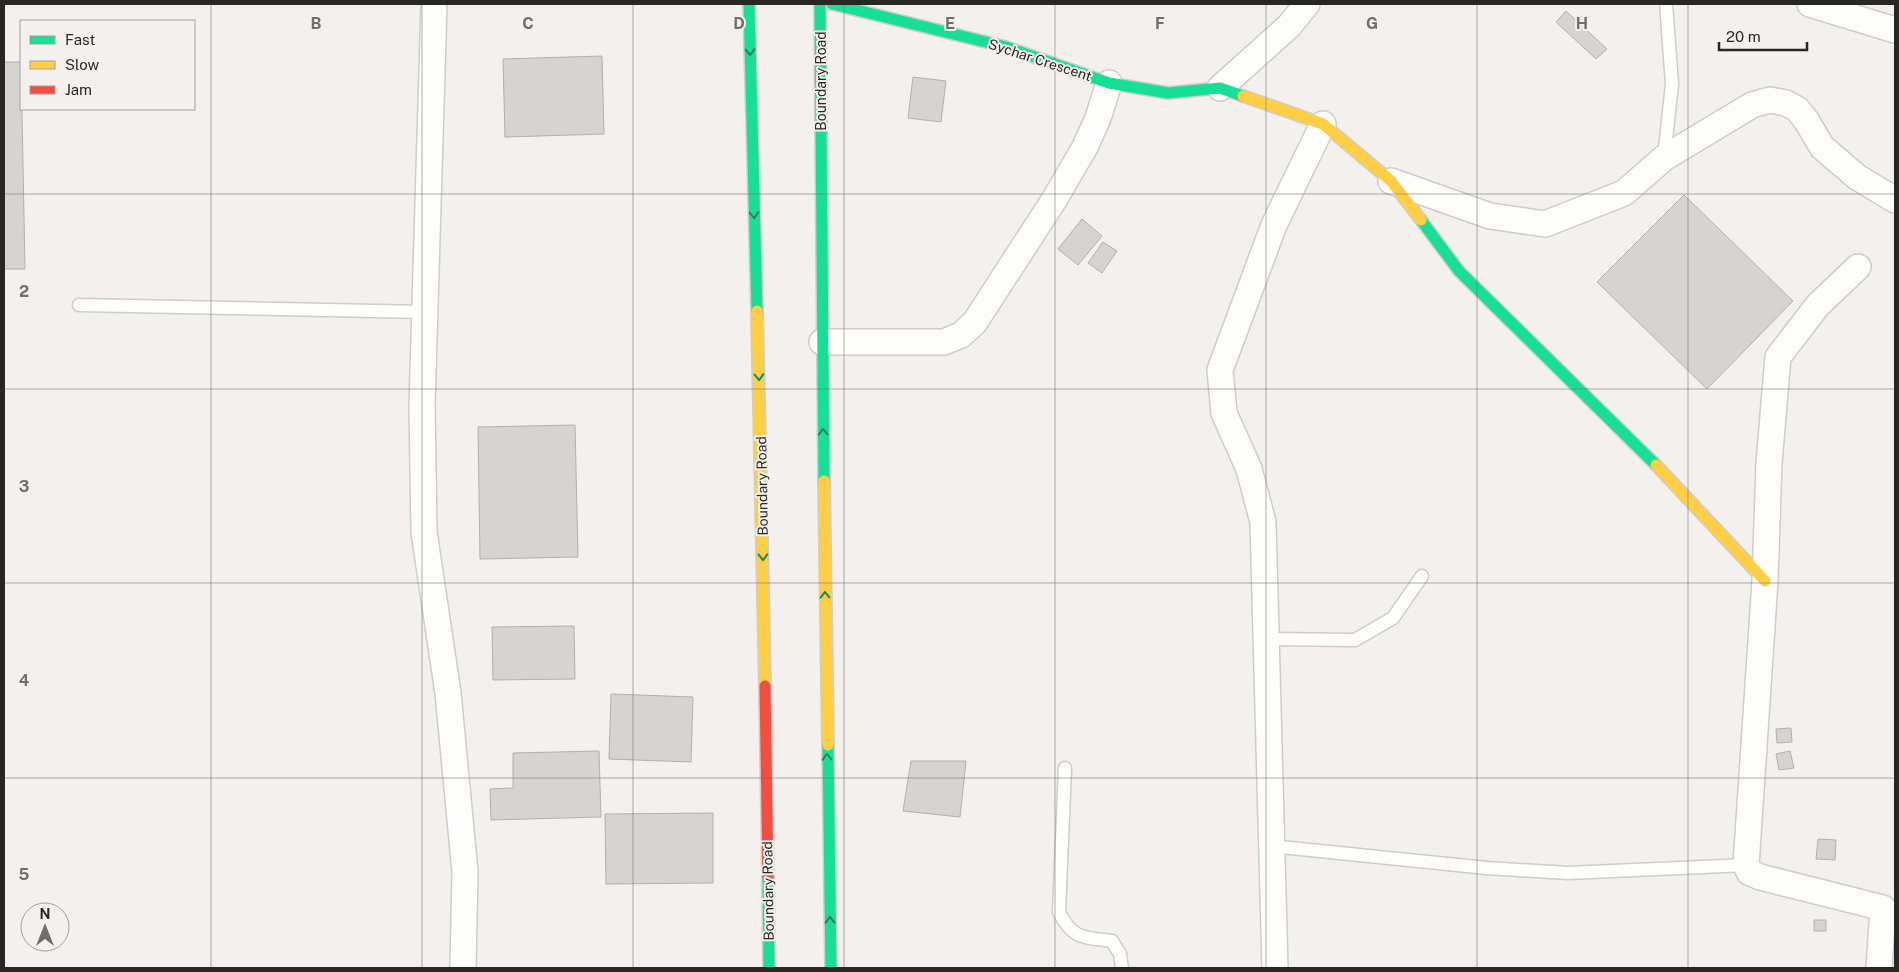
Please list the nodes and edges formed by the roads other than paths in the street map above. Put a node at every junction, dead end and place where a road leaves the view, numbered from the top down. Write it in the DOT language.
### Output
graph roads {
  1 [pos="434,4"];
  2 [pos="749,4"];
  3 [pos="820,4"];
  4 [pos="832,4"];
  5 [pos="1307,4"];
  6 [pos="1666,4"];
  7 [pos="1810,4"];
  8 [pos="1895,30"];
  9 [pos="1109,83"];
  10 [pos="1220,88"];
  11 [pos="1322,124"];
  12 [pos="1664,158"];
  13 [pos="1391,181"];
  14 [pos="1895,200"];
  15 [pos="1858,267"];
  16 [pos="79,305"];
  17 [pos="425,312"];
  18 [pos="822,342"];
  19 [pos="1422,576"];
  20 [pos="1765,581"];
  21 [pos="1266,639"];
  22 [pos="1065,768"];
  23 [pos="1270,846"];
  24 [pos="1746,865"];
  25 [pos="1889,909"];
  26 [pos="463,968"];
  27 [pos="769,968"];
  28 [pos="830,968"];
  29 [pos="1122,968"];
  30 [pos="1275,968"];
  31 [pos="1879,968"];
  1 -- 17 [label="street"];
  2 -- 27 [label="main road, Boundary Road, one-way"];
  3 -- 18 [label="main road, Boundary Road"];
  4 -- 9 [label="main road, Sychar Crescent"];
  5 -- 10 [label="street"];
  6 -- 12 [label="lane"];
  7 -- 8 [label="street"];
  9 -- 10 [label="main road, Sychar Crescent"];
  9 -- 18 [label="street"];
  10 -- 11 [label="main road"];
  11 -- 13 [label="main road"];
  11 -- 21 [label="street"];
  12 -- 13 [label="street"];
  12 -- 14 [label="street"];
  13 -- 20 [label="main road"];
  15 -- 20 [label="street"];
  16 -- 17 [label="lane"];
  17 -- 26 [label="street"];
  28 -- 18 [label="main road, Boundary Road, one-way"];
  19 -- 21 [label="lane"];
  20 -- 24 [label="street"];
  21 -- 23 [label="street"];
  22 -- 29 [label="lane"];
  23 -- 24 [label="lane"];
  23 -- 30 [label="street"];
  24 -- 25 [label="street"];
  25 -- 31 [label="street"];
}
